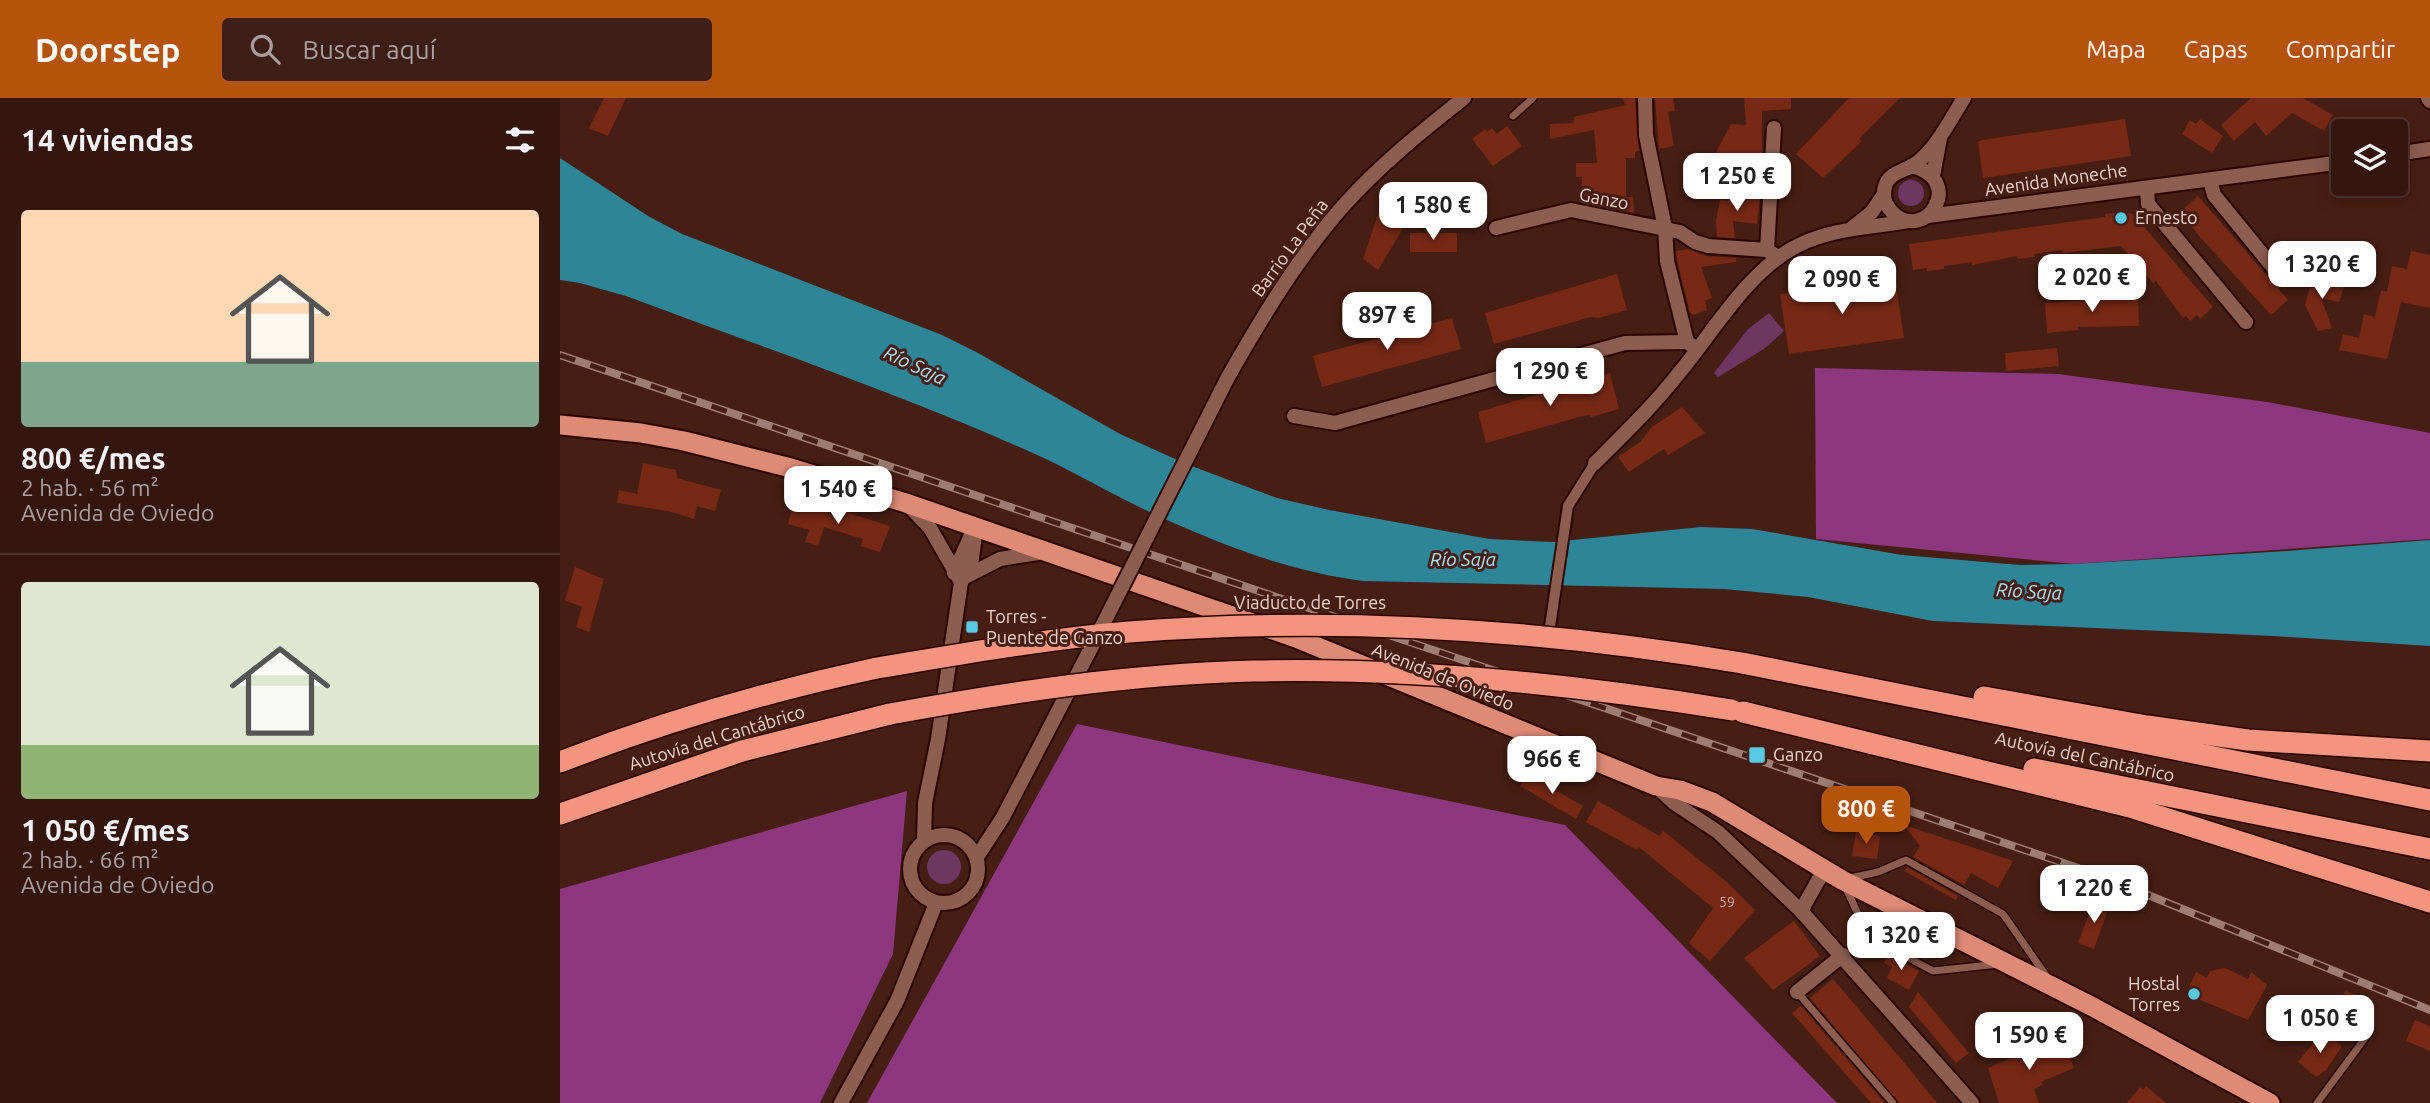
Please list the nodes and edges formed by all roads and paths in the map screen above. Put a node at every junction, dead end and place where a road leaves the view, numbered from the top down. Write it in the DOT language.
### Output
graph roads {
  1 [pos="1464,98"];
  2 [pos="1533,98"];
  3 [pos="1645,98"];
  4 [pos="1964,98"];
  5 [pos="1513,116"];
  6 [pos="1774,128"];
  7 [pos="1941,136"];
  8 [pos="2430,149"];
  9 [pos="2408,153"];
  10 [pos="2331,164"];
  11 [pos="1912,166"];
  12 [pos="2210,180"];
  13 [pos="1936,181"];
  14 [pos="2147,188"];
  15 [pos="1884,194"];
  16 [pos="1971,211"];
  17 [pos="1928,216"];
  18 [pos="1908,221"];
  19 [pos="1496,228"];
  20 [pos="1665,228"];
  21 [pos="1852,228"];
  22 [pos="1773,253"];
  23 [pos="2281,277"];
  24 [pos="2246,322"];
  25 [pos="1692,346"];
  26 [pos="1294,416"];
  27 [pos="560,425"];
  28 [pos="1595,463"];
  29 [pos="905,503"];
  30 [pos="975,527"];
  31 [pos="1047,551"];
  32 [pos="961,577"];
  33 [pos="1548,645"];
  34 [pos="1742,663"];
  35 [pos="877,668"];
  36 [pos="1737,711"];
  37 [pos="2430,751"];
  38 [pos="560,762"];
  39 [pos="1656,786"];
  40 [pos="2430,800"];
  41 [pos="560,814"];
  42 [pos="924,841"];
  43 [pos="2430,849"];
  44 [pos="977,857"];
  45 [pos="1824,870"];
  46 [pos="1842,880"];
  47 [pos="2430,902"];
  48 [pos="936,903"];
  49 [pos="1801,911"];
  50 [pos="1843,955"];
  51 [pos="2006,964"];
  52 [pos="2055,988"];
  53 [pos="1797,992"];
  54 [pos="2368,1034"];
  55 [pos="2262,1101"];
  56 [pos="841,1103"];
  57 [pos="1893,1103"];
  58 [pos="1972,1103"];
  59 [pos="2316,1103"];
  1 -- 44 [label="street, Barrio La Peña, bridge"];
  2 -- 5 [label="lane"];
  3 -- 20 [label="street, Ganzo"];
  4 -- 7 [label="street"];
  6 -- 22 [label="street"];
  7 -- 11 [label="street"];
  7 -- 13 [label="street"];
  8 -- 9 [label="street"];
  10 -- 12 [label="street, Avenida Moneche"];
  11 -- 13 [label="street"];
  11 -- 15 [label="street"];
  12 -- 14 [label="street, Avenida Moneche"];
  12 -- 23 [label="street"];
  13 -- 16 [label="street, Avenida Moneche"];
  13 -- 17 [label="street"];
  14 -- 16 [label="street, Avenida Moneche"];
  14 -- 24 [label="street, Avenida Moneche"];
  15 -- 18 [label="street"];
  15 -- 21 [label="street"];
  16 -- 17 [label="street, Avenida Moneche"];
  17 -- 18 [label="street"];
  18 -- 21 [label="street"];
  19 -- 20 [label="street, Ganzo"];
  20 -- 22 [label="street"];
  20 -- 25 [label="street, Ganzo"];
  21 -- 22 [label="street"];
  22 -- 25 [label="street"];
  25 -- 26 [label="street"];
  25 -- 28 [label="street"];
  27 -- 29 [label="highway, Avenida de Oviedo"];
  28 -- 33 [label="street"];
  29 -- 30 [label="highway, Avenida de Oviedo"];
  29 -- 32 [label="street"];
  30 -- 31 [label="highway, Avenida de Oviedo"];
  30 -- 32 [label="street"];
  31 -- 32 [label="street"];
  31 -- 39 [label="highway, Avenida de Oviedo"];
  32 -- 42 [label="street"];
  34 -- 35 [label="highway, Viaducto de Torres, bridge"];
  34 -- 37 [label="highway"];
  34 -- 40 [label="highway, Autovía del Cantábrico"];
  35 -- 38 [label="highway, Autovía del Cantábrico"];
  36 -- 41 [label="highway, Autovía del Cantábrico, bridge"];
  36 -- 43 [label="highway, Autovía del Cantábrico"];
  36 -- 47 [label="highway"];
  39 -- 45 [label="highway, Avenida de Oviedo"];
  39 -- 49 [label="street"];
  42 -- 44 [label="street"];
  42 -- 48 [label="street"];
  44 -- 48 [label="street"];
  45 -- 46 [label="highway, Avenida de Oviedo"];
  45 -- 49 [label="street"];
  46 -- 51 [label="highway, Avenida de Oviedo"];
  46 -- 51 [label="lane"];
  46 -- 52 [label="lane"];
  48 -- 56 [label="street"];
  49 -- 50 [label="street"];
  50 -- 53 [label="street"];
  50 -- 58 [label="street"];
  51 -- 52 [label="highway, Avenida de Oviedo"];
  52 -- 55 [label="highway, Avenida de Oviedo"];
  53 -- 57 [label="lane"];
  54 -- 59 [label="lane"];
}
